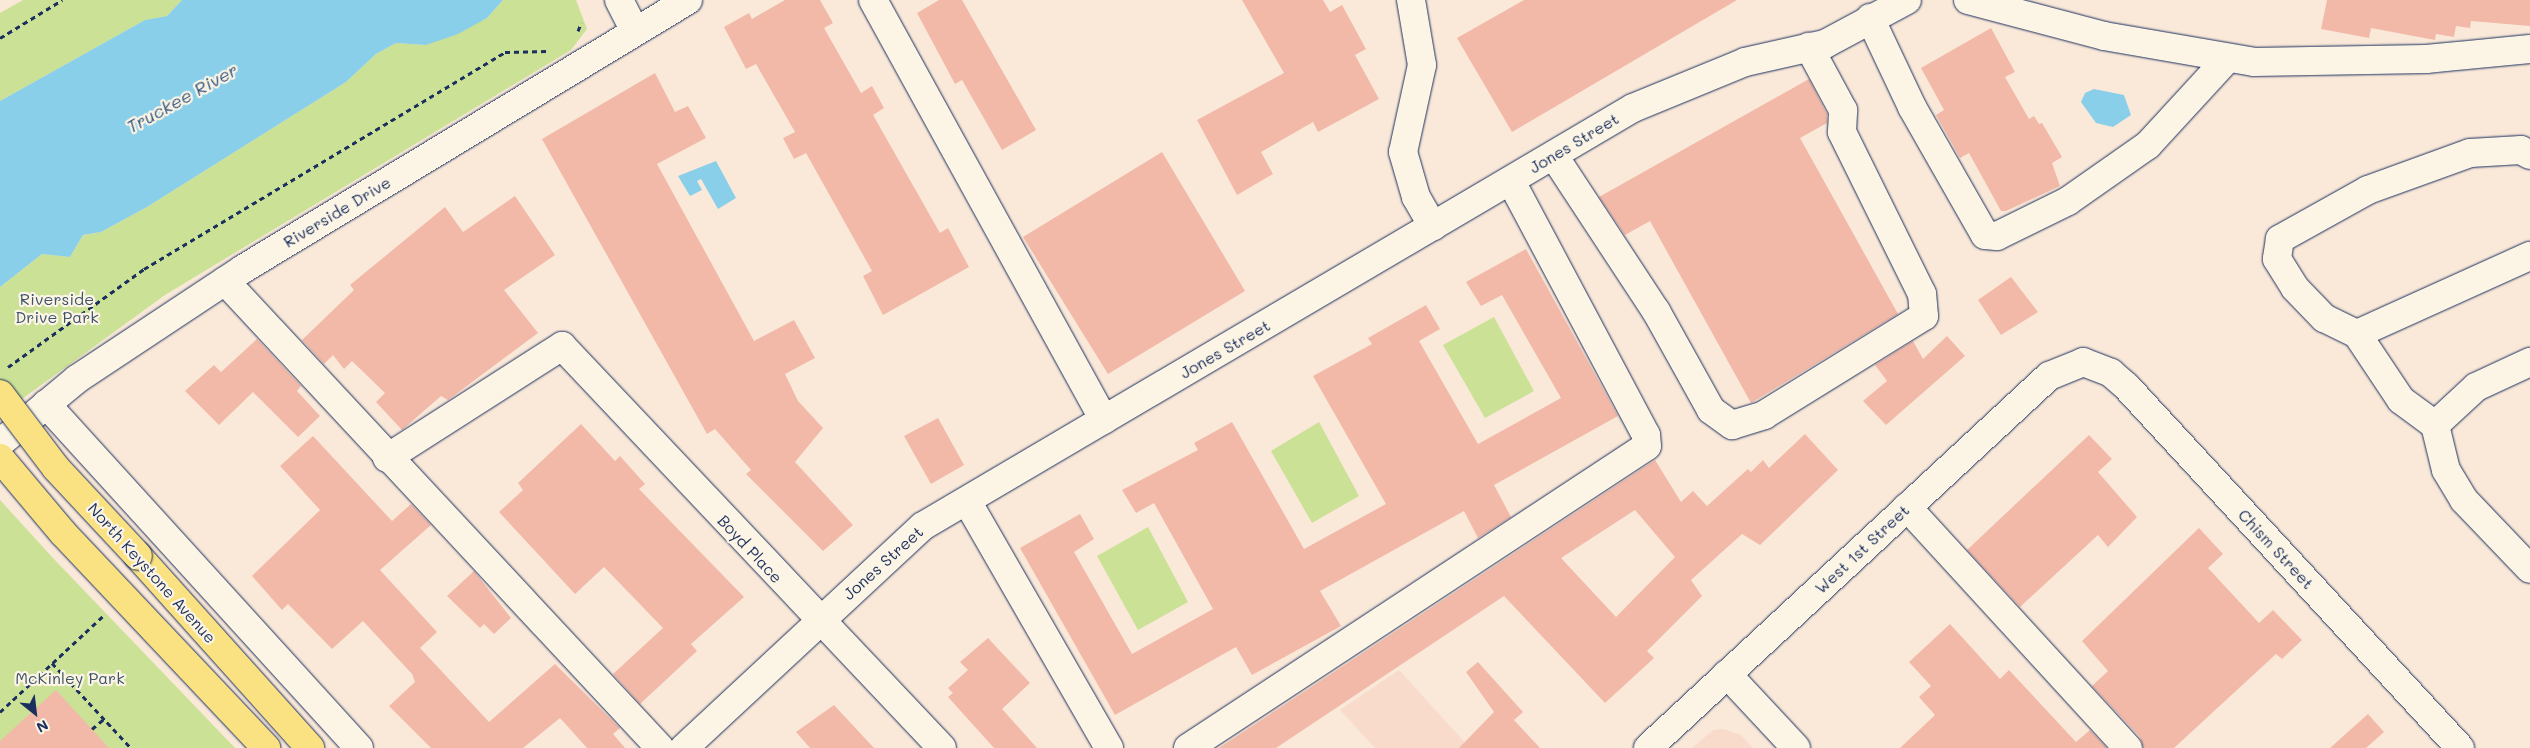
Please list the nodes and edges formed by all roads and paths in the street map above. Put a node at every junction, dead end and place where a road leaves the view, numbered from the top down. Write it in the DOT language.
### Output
graph roads {
  1 [pos="62,0"];
  2 [pos="688,0"];
  3 [pos="873,0"];
  4 [pos="1411,0"];
  5 [pos="1907,0"];
  6 [pos="1968,0"];
  7 [pos="619,1"];
  8 [pos="1870,18"];
  9 [pos="581,23"];
  10 [pos="635,31"];
  11 [pos="575,35"];
  12 [pos="0,38"];
  13 [pos="1817,45"];
  14 [pos="555,49"];
  15 [pos="2530,49"];
  16 [pos="2228,58"];
  17 [pos="2530,155"];
  18 [pos="1554,156"];
  19 [pos="1511,181"];
  20 [pos="1433,227"];
  21 [pos="2530,256"];
  22 [pos="225,281"];
  23 [pos="2357,334"];
  24 [pos="2083,362"];
  25 [pos="2530,362"];
  26 [pos="0,374"];
  27 [pos="0,394"];
  28 [pos="46,404"];
  29 [pos="1104,420"];
  30 [pos="2435,425"];
  31 [pos="0,443"];
  32 [pos="0,458"];
  33 [pos="387,458"];
  34 [pos="967,501"];
  35 [pos="1908,507"];
  36 [pos="2524,552"];
  37 [pos="103,616"];
  38 [pos="819,622"];
  39 [pos="52,663"];
  40 [pos="1727,674"];
  41 [pos="0,712"];
  42 [pos="104,719"];
  43 [pos="92,729"];
  44 [pos="131,748"];
  45 [pos="266,748"];
  46 [pos="310,748"];
  47 [pos="359,748"];
  48 [pos="660,748"];
  49 [pos="684,748"];
  50 [pos="942,748"];
  51 [pos="1109,748"];
  52 [pos="1188,748"];
  53 [pos="1648,748"];
  54 [pos="1796,748"];
  55 [pos="2128,748"];
  56 [pos="2460,748"];
  1 -- 12 [label="path"];
  2 -- 10 [label="street, Riverside Drive"];
  3 -- 29 [label="street"];
  4 -- 20 [label="street"];
  5 -- 8 [label="street, Jones Street"];
  6 -- 16 [label="street"];
  7 -- 10 [label="street"];
  8 -- 13 [label="street, Jones Street"];
  8 -- 16 [label="street"];
  9 -- 11 [label="path"];
  10 -- 22 [label="street, Riverside Drive"];
  13 -- 18 [label="street, Jones Street"];
  13 -- 18 [label="street"];
  14 -- 26 [label="path"];
  15 -- 16 [label="street"];
  17 -- 23 [label="street"];
  18 -- 19 [label="street, Jones Street"];
  19 -- 20 [label="street, Jones Street"];
  19 -- 52 [label="street"];
  20 -- 29 [label="street, Jones Street"];
  21 -- 23 [label="street"];
  22 -- 28 [label="street, Riverside Drive"];
  22 -- 33 [label="street"];
  23 -- 30 [label="street"];
  24 -- 35 [label="street, West 1st Street"];
  24 -- 56 [label="street, Chism Street"];
  25 -- 30 [label="street"];
  27 -- 46 [label="main road, North Keystone Avenue, bridge"];
  28 -- 31 [label="street, Riverside Drive"];
  28 -- 47 [label="street"];
  29 -- 34 [label="street, Jones Street"];
  30 -- 36 [label="street"];
  32 -- 45 [label="main road"];
  33 -- 38 [label="street, Boyd Place"];
  33 -- 48 [label="street"];
  34 -- 38 [label="street, Jones Street"];
  34 -- 51 [label="street"];
  35 -- 40 [label="street, West 1st Street"];
  35 -- 55 [label="street"];
  37 -- 39 [label="path"];
  38 -- 49 [label="street, Jones Street"];
  38 -- 50 [label="street, Boyd Place"];
  39 -- 41 [label="path"];
  39 -- 42 [label="path"];
  40 -- 53 [label="street, West 1st Street"];
  40 -- 54 [label="street"];
  42 -- 43 [label="path"];
  42 -- 44 [label="path"];
}
